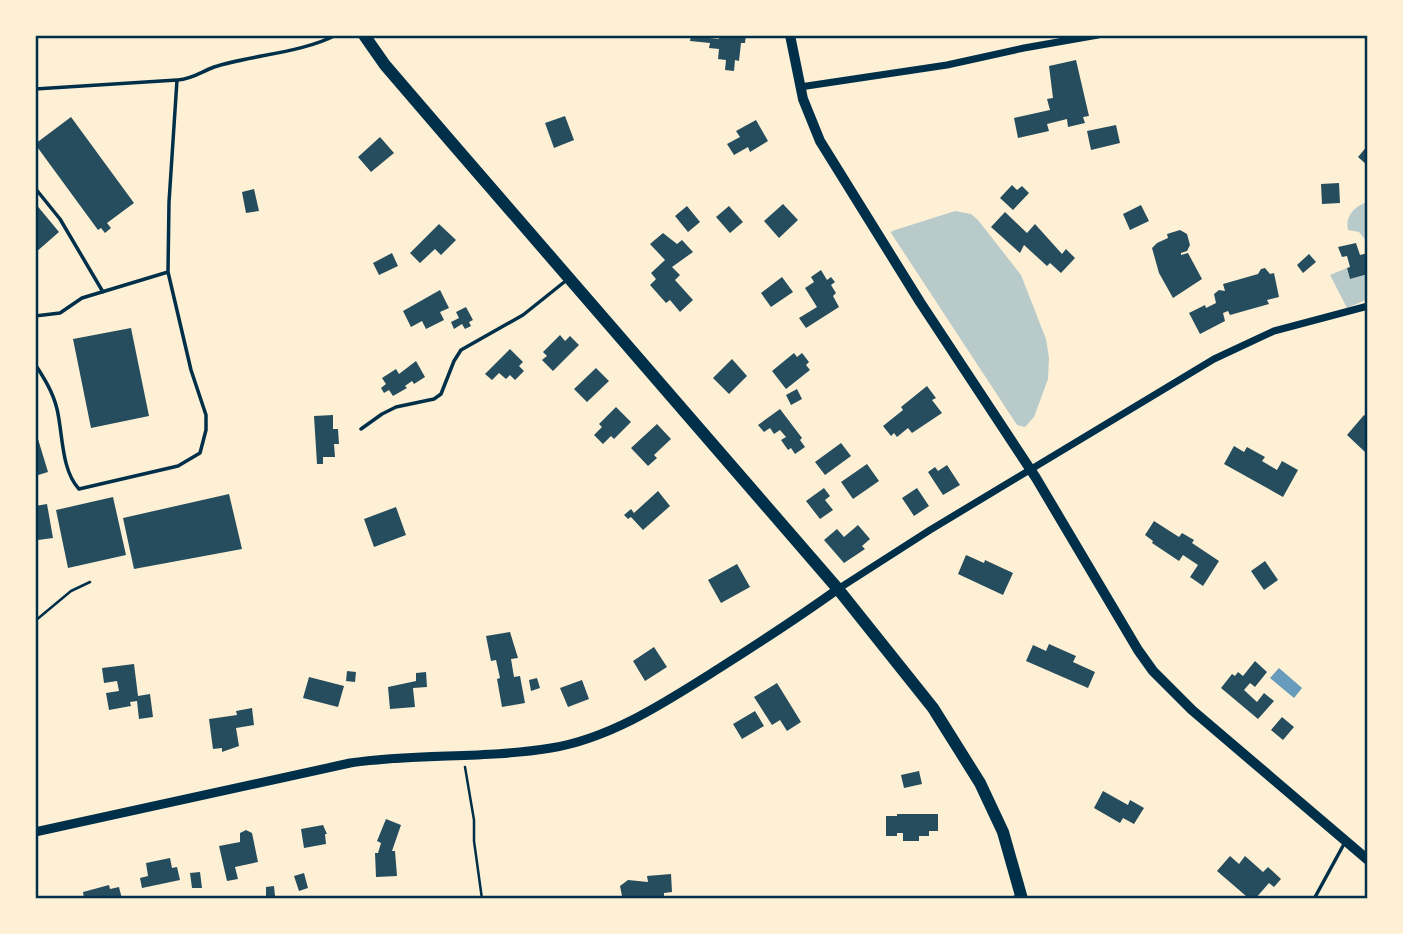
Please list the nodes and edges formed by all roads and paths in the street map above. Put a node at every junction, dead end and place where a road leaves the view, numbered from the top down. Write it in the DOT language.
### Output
graph roads {
  1 [pos="337,35"];
  2 [pos="364,35"];
  3 [pos="790,35"];
  4 [pos="1098,35"];
  5 [pos="177,80"];
  6 [pos="800,87"];
  7 [pos="35,89"];
  8 [pos="35,188"];
  9 [pos="168,272"];
  10 [pos="569,278"];
  11 [pos="103,292"];
  12 [pos="1368,306"];
  13 [pos="35,316"];
  14 [pos="35,364"];
  15 [pos="361,429"];
  16 [pos="1031,470"];
  17 [pos="90,582"];
  18 [pos="838,589"];
  19 [pos="35,621"];
  20 [pos="464,757"];
  21 [pos="35,832"];
  22 [pos="1346,839"];
  23 [pos="1368,860"];
  24 [pos="1018,897"];
  25 [pos="482,899"];
  26 [pos="1314,899"];
  1 -- 5 [label="lane"];
  2 -- 10 [label="highway"];
  3 -- 6 [label="main road"];
  4 -- 6 [label="street"];
  5 -- 7 [label="lane"];
  5 -- 9 [label="lane"];
  6 -- 16 [label="main road"];
  8 -- 11 [label="lane"];
  9 -- 11 [label="lane"];
  9 -- 14 [label="lane"];
  10 -- 15 [label="lane"];
  10 -- 18 [label="highway"];
  11 -- 13 [label="lane"];
  12 -- 16 [label="street"];
  16 -- 18 [label="street"];
  16 -- 22 [label="main road"];
  17 -- 19 [label="path"];
  18 -- 20 [label="street"];
  18 -- 24 [label="highway"];
  20 -- 21 [label="street"];
  20 -- 25 [label="path"];
  22 -- 23 [label="main road"];
  22 -- 26 [label="lane"];
}
